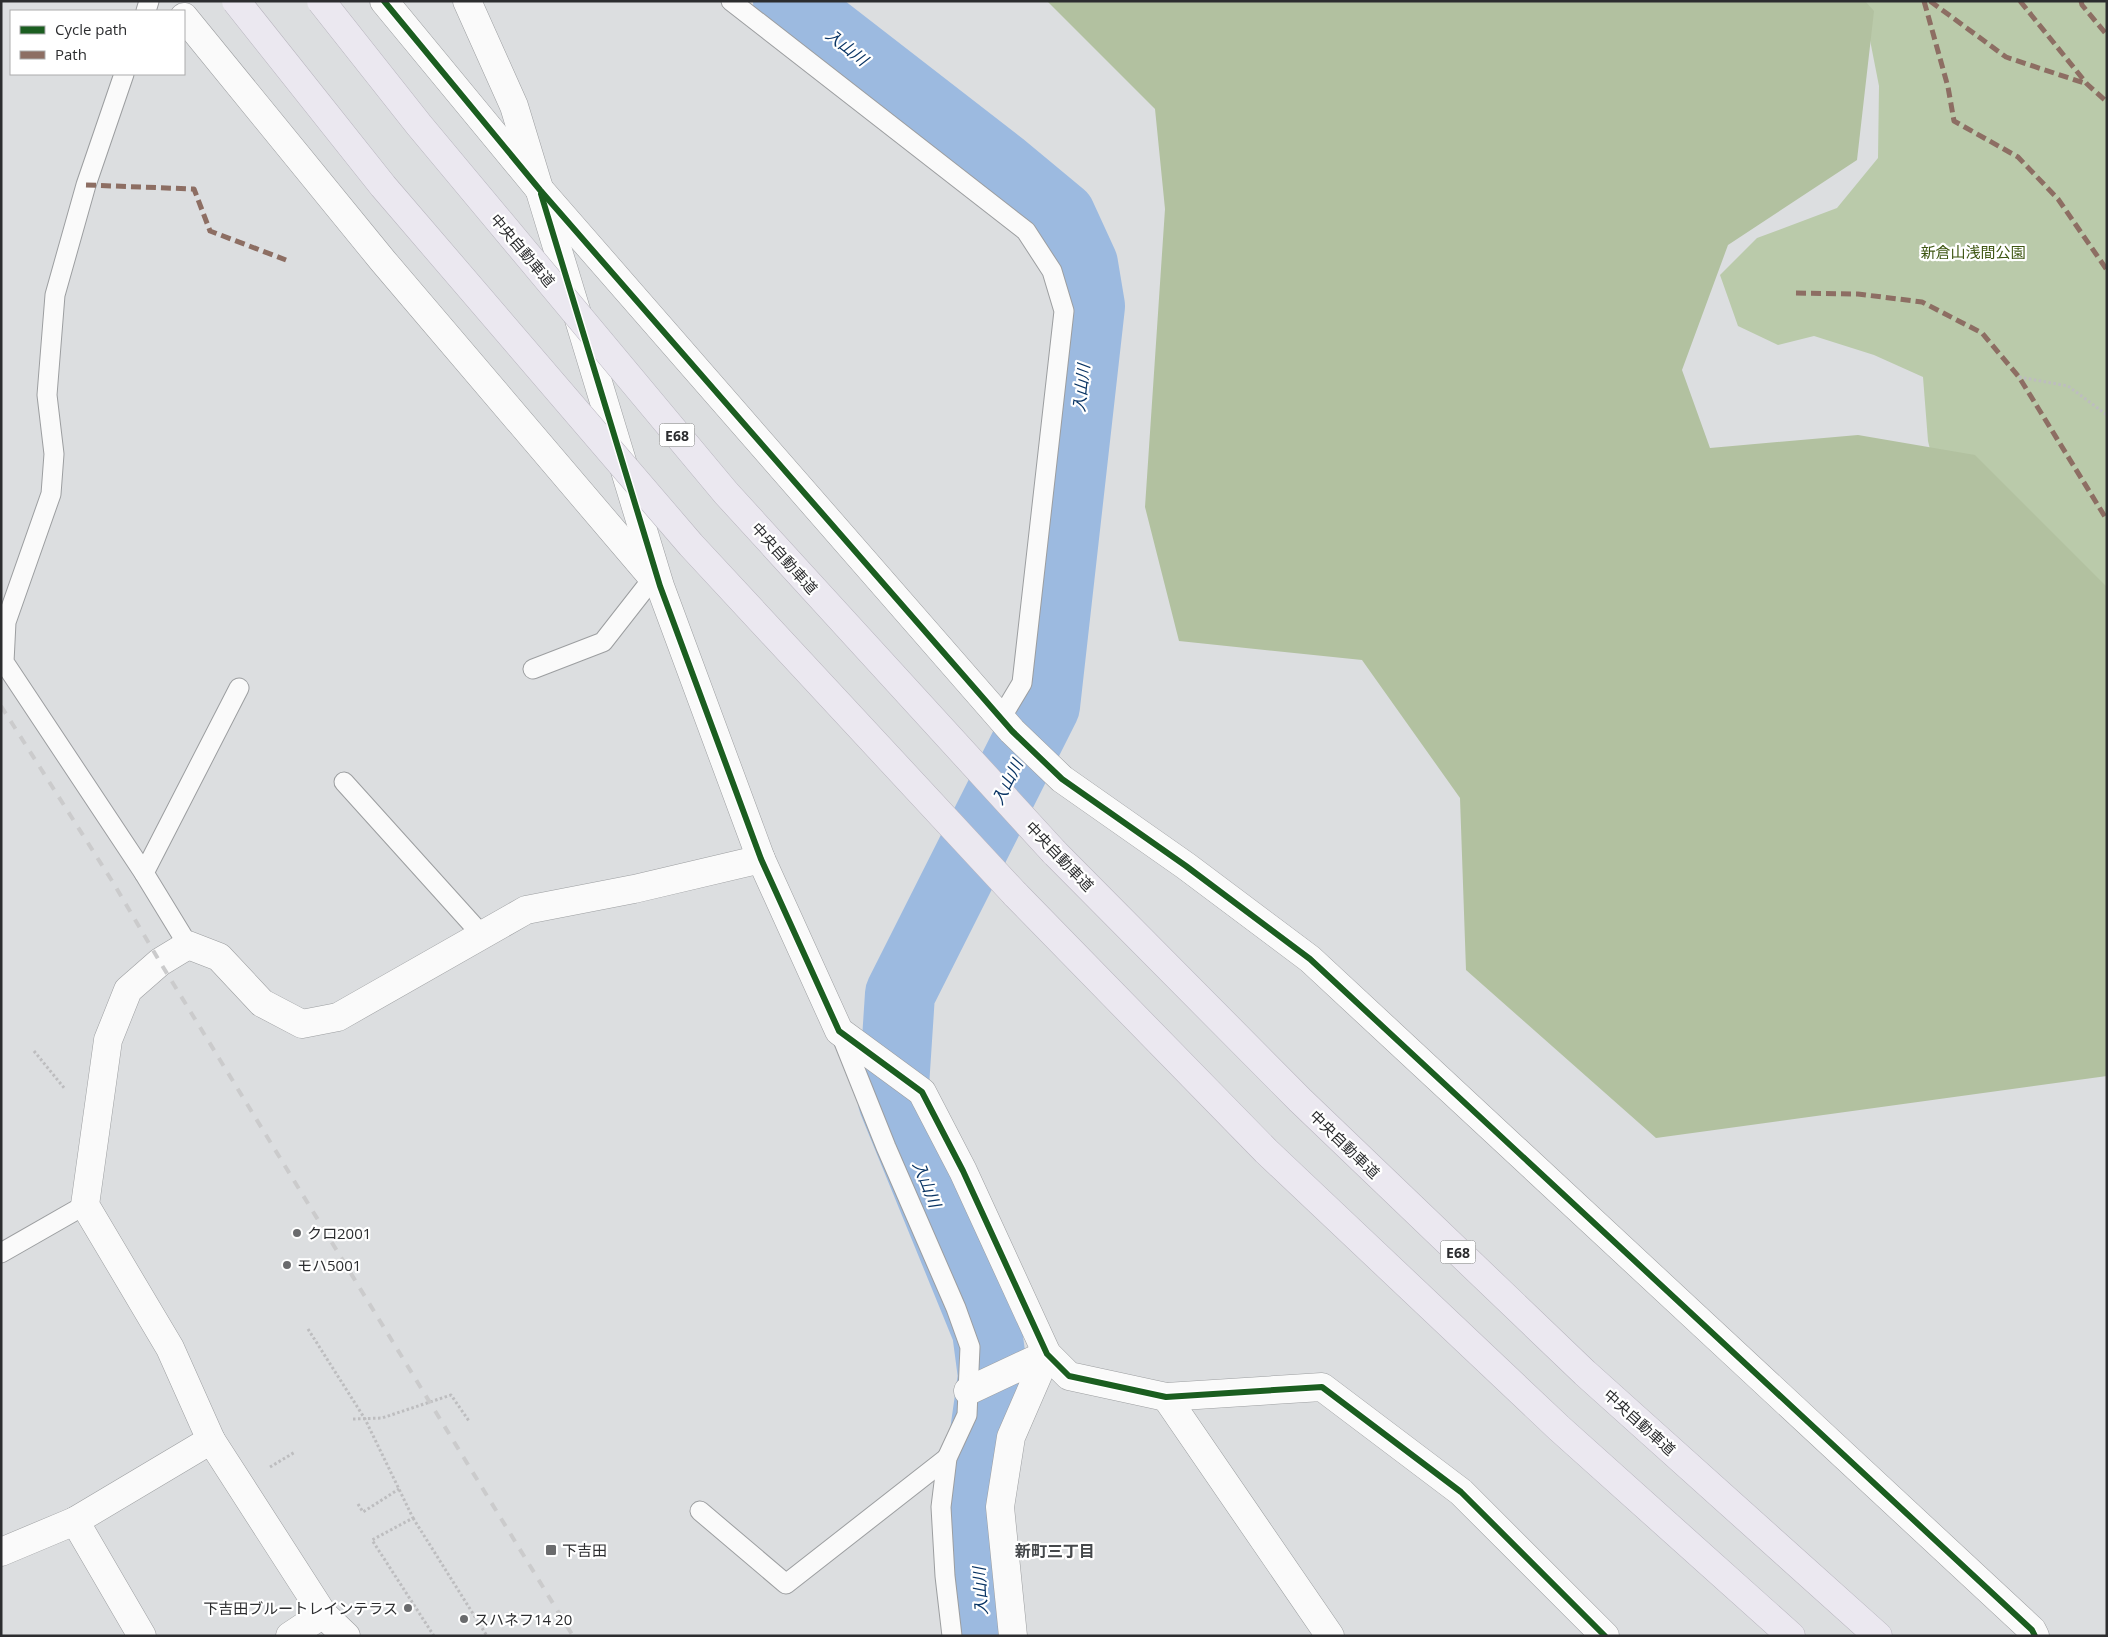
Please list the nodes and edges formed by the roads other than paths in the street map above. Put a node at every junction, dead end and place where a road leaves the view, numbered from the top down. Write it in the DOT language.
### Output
graph roads {
  1 [pos="236,1"];
  2 [pos="321,1"];
  3 [pos="384,1"];
  4 [pos="467,1"];
  5 [pos="731,1"];
  6 [pos="185,19"];
  7 [pos="124,75"];
  8 [pos="540,190"];
  9 [pos="657,582"];
  10 [pos="533,669"];
  11 [pos="239,688"];
  12 [pos="1006,724"];
  13 [pos="344,782"];
  14 [pos="761,858"];
  15 [pos="144,873"];
  16 [pos="482,935"];
  17 [pos="188,944"];
  18 [pos="849,1038"];
  19 [pos="85,1204"];
  20 [pos="1,1253"];
  21 [pos="1046,1354"];
  22 [pos="972,1390"];
  23 [pos="1166,1397"];
  24 [pos="211,1440"];
  25 [pos="947,1458"];
  26 [pos="700,1511"];
  27 [pos="75,1521"];
  28 [pos="1,1552"];
  29 [pos="323,1614"];
  30 [pos="142,1636"];
  31 [pos="290,1636"];
  32 [pos="346,1636"];
  33 [pos="952,1636"];
  34 [pos="1013,1636"];
  35 [pos="1330,1636"];
  36 [pos="1605,1636"];
  37 [pos="1790,1636"];
  38 [pos="1878,1636"];
  39 [pos="2035,1636"];
  1 -- 37 [label="highway, bridge"];
  2 -- 38 [label="highway, 中央自動車道 / E68, bridge"];
  3 -- 8 [label="street"];
  4 -- 8 [label="street"];
  5 -- 12 [label="lane"];
  6 -- 9 [label="street"];
  7 -- 15 [label="lane"];
  8 -- 9 [label="street"];
  8 -- 12 [label="street"];
  9 -- 10 [label="lane"];
  9 -- 14 [label="street"];
  11 -- 15 [label="lane"];
  12 -- 39 [label="street"];
  13 -- 16 [label="lane"];
  14 -- 16 [label="street"];
  14 -- 18 [label="street"];
  15 -- 17 [label="lane"];
  16 -- 17 [label="street"];
  17 -- 19 [label="street"];
  18 -- 21 [label="street"];
  18 -- 22 [label="lane"];
  19 -- 20 [label="lane"];
  19 -- 24 [label="street"];
  21 -- 22 [label="street"];
  21 -- 23 [label="street"];
  21 -- 34 [label="street"];
  22 -- 25 [label="lane"];
  23 -- 35 [label="street"];
  23 -- 36 [label="street"];
  24 -- 27 [label="street"];
  24 -- 29 [label="street"];
  25 -- 26 [label="lane"];
  25 -- 33 [label="lane"];
  27 -- 28 [label="street"];
  27 -- 30 [label="street"];
  29 -- 31 [label="street"];
  29 -- 32 [label="street"];
}
